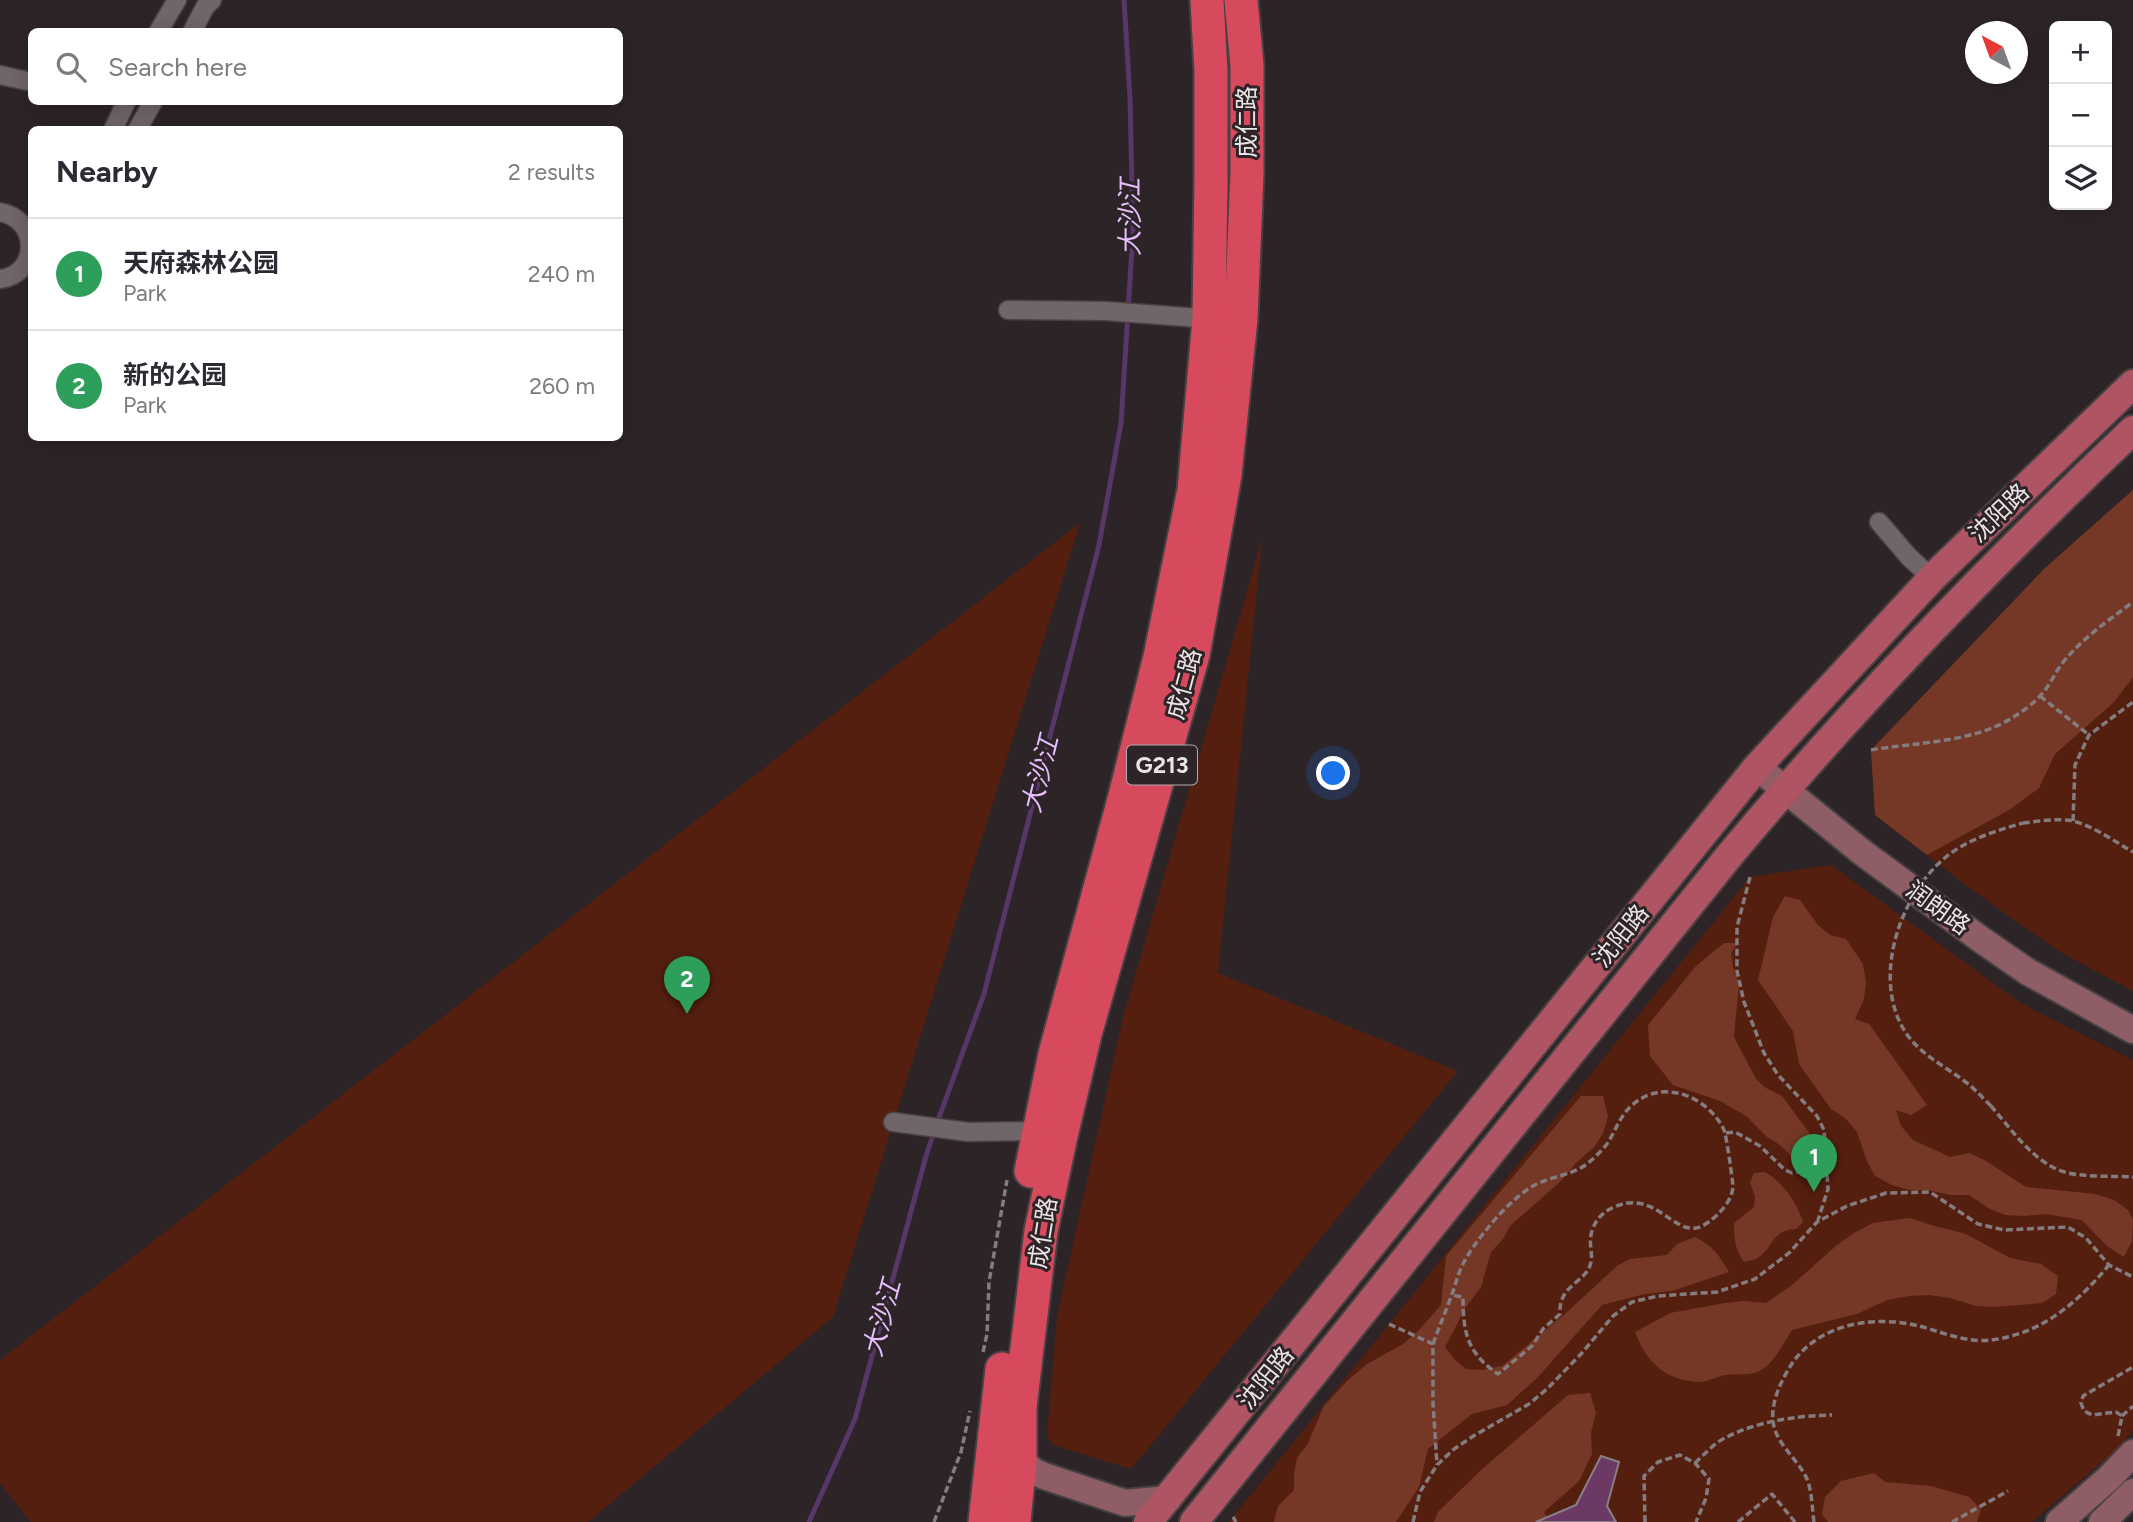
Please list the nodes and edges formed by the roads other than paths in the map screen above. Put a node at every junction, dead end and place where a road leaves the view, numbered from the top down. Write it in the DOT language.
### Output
graph roads {
  1 [pos="177,0"];
  2 [pos="212,0"];
  3 [pos="1207,0"];
  4 [pos="1241,0"];
  5 [pos="160,28"];
  6 [pos="193,28"];
  7 [pos="0,75"];
  8 [pos="28,81"];
  9 [pos="122,105"];
  10 [pos="151,105"];
  11 [pos="114,126"];
  12 [pos="139,126"];
  13 [pos="16,216"];
  14 [pos="28,233"];
  15 [pos="28,256"];
  16 [pos="0,279"];
  17 [pos="1008,310"];
  18 [pos="1225,319"];
  19 [pos="2133,384"];
  20 [pos="2133,430"];
  21 [pos="1879,522"];
  22 [pos="1932,578"];
  23 [pos="1758,767"];
  24 [pos="1785,789"];
  25 [pos="2133,1030"];
  26 [pos="893,1122"];
  27 [pos="1038,1131"];
  28 [pos="2125,1448"];
  29 [pos="1020,1459"];
  30 [pos="2133,1492"];
  31 [pos="1168,1499"];
  32 [pos="985,1522"];
  33 [pos="1014,1522"];
  34 [pos="1148,1522"];
  35 [pos="1194,1522"];
  36 [pos="2059,1522"];
  37 [pos="2102,1522"];
  1 -- 5 [label="street"];
  2 -- 6 [label="street"];
  3 -- 18 [label="highway, 成仁路 / G213"];
  4 -- 18 [label="highway, 成仁路 / G213"];
  7 -- 8 [label="street"];
  9 -- 11 [label="street"];
  10 -- 12 [label="street"];
  13 -- 14 [label="street"];
  15 -- 16 [label="street"];
  17 -- 18 [label="street"];
  18 -- 27 [label="highway, 成仁路 / G213"];
  18 -- 29 [label="highway, 成仁路 / G213"];
  19 -- 22 [label="main road, 沈阳路"];
  20 -- 24 [label="main road, 沈阳路"];
  21 -- 22 [label="street"];
  22 -- 23 [label="main road, 沈阳路"];
  23 -- 24 [label="street, 润朗路"];
  23 -- 31 [label="main road, 沈阳路"];
  24 -- 25 [label="street, 润朗路"];
  24 -- 35 [label="main road, 沈阳路"];
  26 -- 27 [label="street"];
  27 -- 32 [label="highway, 成仁路 / G213"];
  28 -- 36 [label="street"];
  29 -- 31 [label="street"];
  29 -- 33 [label="highway, 成仁路 / G213"];
  30 -- 37 [label="street"];
  31 -- 34 [label="main road, 沈阳路"];
}
